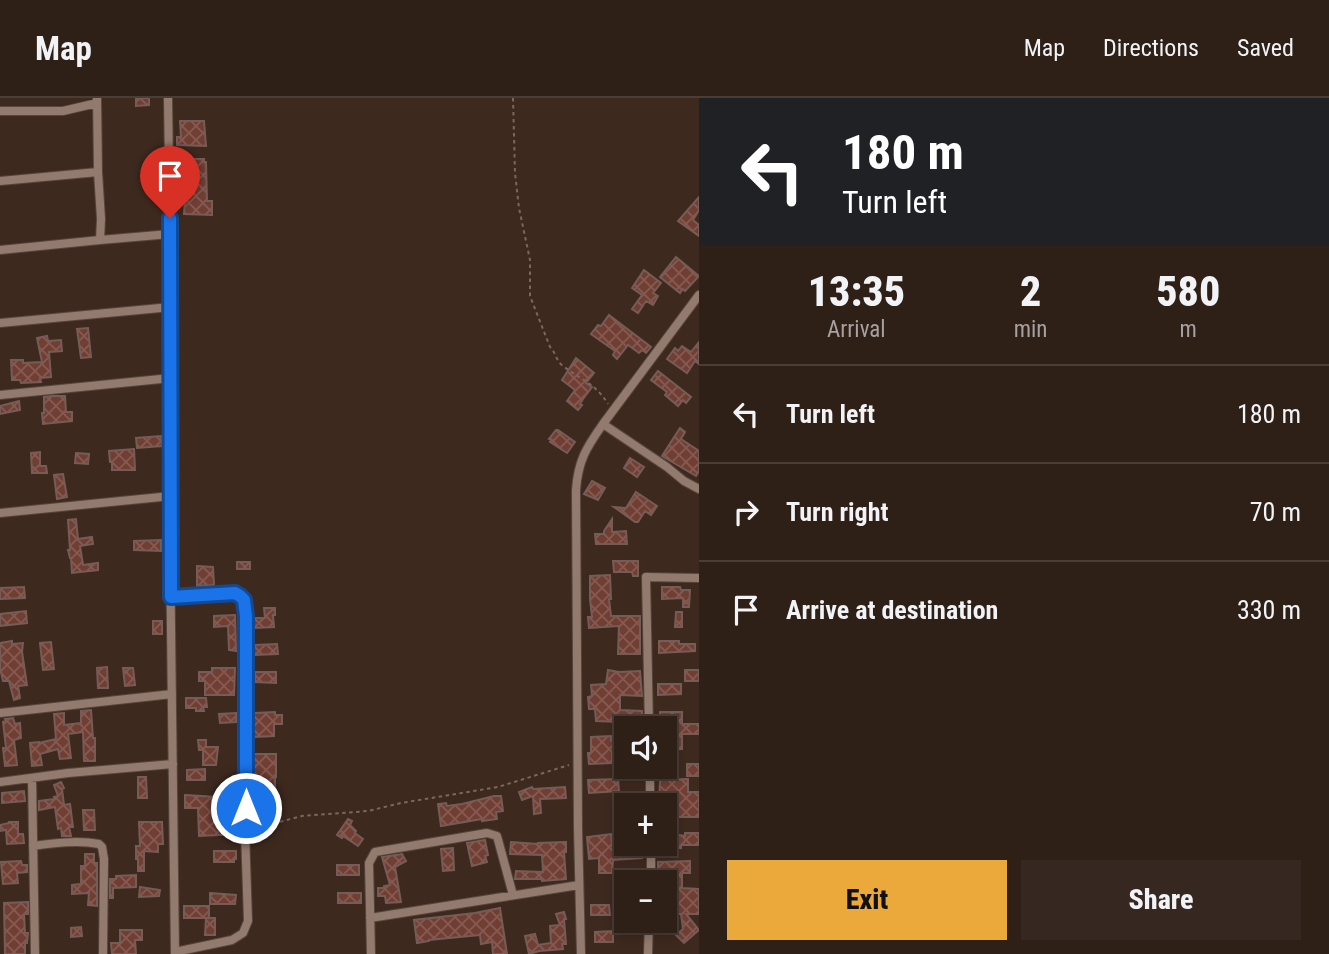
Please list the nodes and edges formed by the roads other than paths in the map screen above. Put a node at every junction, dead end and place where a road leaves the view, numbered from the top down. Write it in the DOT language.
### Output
graph roads {
  1 [pos="169,98"];
  2 [pos="97,101"];
  3 [pos="0,111"];
  4 [pos="98,172"];
  5 [pos="0,181"];
  6 [pos="170,234"];
  7 [pos="100,240"];
  8 [pos="0,250"];
  9 [pos="699,295"];
  10 [pos="171,307"];
  11 [pos="0,323"];
  12 [pos="171,378"];
  13 [pos="0,394"];
  14 [pos="603,424"];
  15 [pos="699,489"];
  16 [pos="171,496"];
  17 [pos="0,513"];
  18 [pos="699,578"];
  19 [pos="171,597"];
  20 [pos="172,694"];
  21 [pos="0,713"];
  22 [pos="649,716"];
  23 [pos="173,764"];
  24 [pos="32,778"];
  25 [pos="0,782"];
  26 [pos="33,846"];
  27 [pos="579,885"];
  28 [pos="513,895"];
  29 [pos="370,918"];
  30 [pos="649,933"];
  31 [pos="175,953"];
  32 [pos="35,954"];
  33 [pos="103,954"];
  34 [pos="371,954"];
  35 [pos="582,954"];
  36 [pos="648,954"];
  1 -- 6 [label="street"];
  2 -- 3 [label="street"];
  2 -- 4 [label="street"];
  4 -- 5 [label="street"];
  4 -- 7 [label="street"];
  6 -- 7 [label="street"];
  6 -- 10 [label="street"];
  7 -- 8 [label="street"];
  9 -- 14 [label="street"];
  10 -- 11 [label="street"];
  10 -- 12 [label="street"];
  12 -- 13 [label="street"];
  12 -- 16 [label="street"];
  14 -- 15 [label="street"];
  14 -- 27 [label="street"];
  16 -- 17 [label="street"];
  16 -- 19 [label="street"];
  18 -- 22 [label="street"];
  19 -- 20 [label="street"];
  19 -- 31 [label="street"];
  20 -- 21 [label="street"];
  20 -- 23 [label="street"];
  23 -- 24 [label="street"];
  23 -- 31 [label="street"];
  24 -- 25 [label="street"];
  24 -- 26 [label="street"];
  26 -- 32 [label="street"];
  26 -- 33 [label="street"];
  27 -- 28 [label="street"];
  27 -- 35 [label="street"];
  28 -- 29 [label="street"];
  28 -- 29 [label="street"];
  29 -- 34 [label="street"];
  30 -- 36 [label="street"];
}
